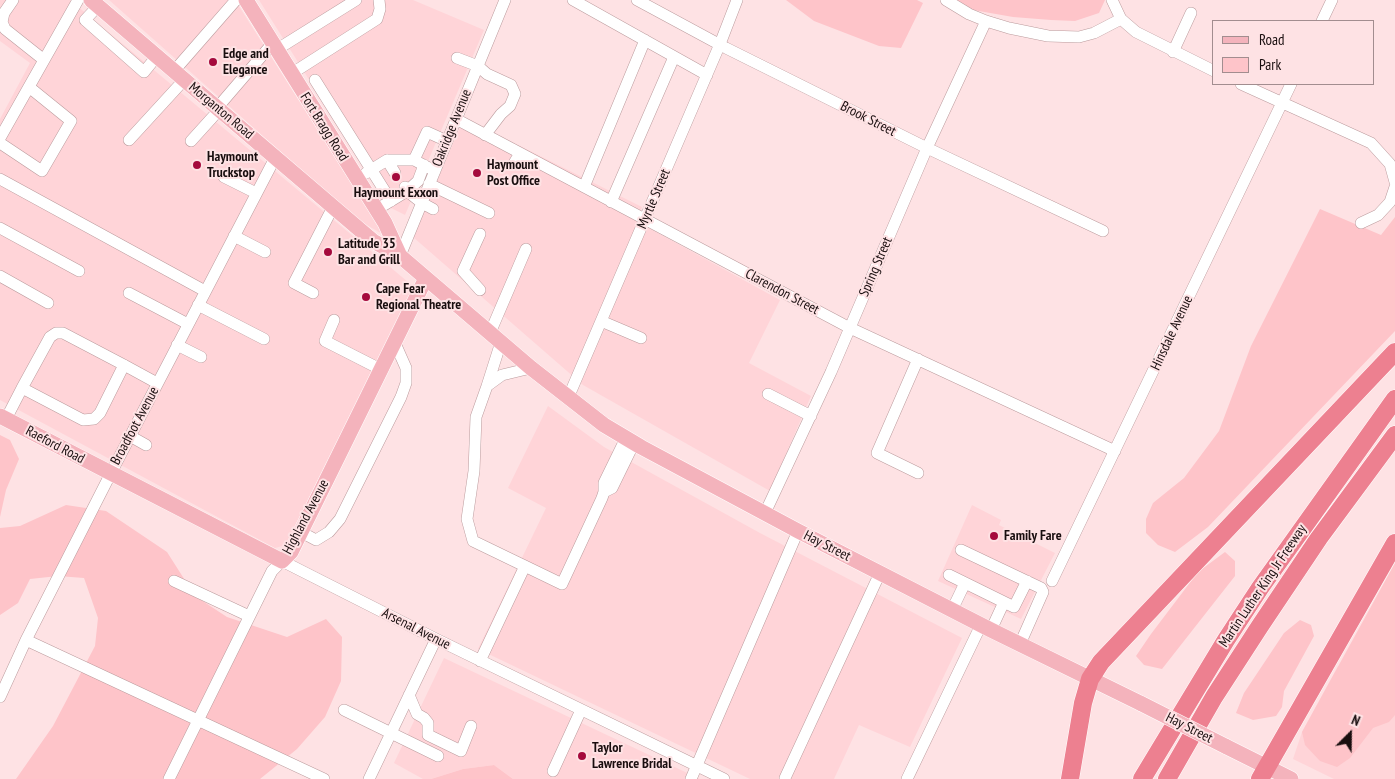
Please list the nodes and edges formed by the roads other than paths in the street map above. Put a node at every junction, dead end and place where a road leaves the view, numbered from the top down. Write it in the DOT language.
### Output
graph roads {
  1 [pos="12,0"];
  2 [pos="78,0"];
  3 [pos="356,0"];
  4 [pos="379,0"];
  5 [pos="505,0"];
  6 [pos="573,0"];
  7 [pos="637,0"];
  8 [pos="737,0"];
  9 [pos="946,0"];
  10 [pos="1112,0"];
  11 [pos="1332,0"];
  12 [pos="245,1"];
  13 [pos="94,3"];
  14 [pos="1191,14"];
  15 [pos="1121,19"];
  16 [pos="1322,20"];
  17 [pos="986,21"];
  18 [pos="645,40"];
  19 [pos="720,44"];
  20 [pos="274,47"];
  21 [pos="1174,52"];
  22 [pos="674,56"];
  23 [pos="457,58"];
  24 [pos="44,60"];
  25 [pos="478,66"];
  26 [pos="1212,70"];
  27 [pos="291,74"];
  28 [pos="179,75"];
  29 [pos="707,75"];
  30 [pos="315,80"];
  31 [pos="1247,85"];
  32 [pos="1291,85"];
  33 [pos="28,87"];
  34 [pos="1282,103"];
  35 [pos="218,109"];
  36 [pos="456,119"];
  37 [pos="485,134"];
  38 [pos="0,138"];
  39 [pos="128,140"];
  40 [pos="447,141"];
  41 [pos="191,142"];
  42 [pos="0,143"];
  43 [pos="927,148"];
  44 [pos="520,153"];
  45 [pos="275,158"];
  46 [pos="387,160"];
  47 [pos="424,165"];
  48 [pos="513,165"];
  49 [pos="371,170"];
  50 [pos="395,173"];
  51 [pos="224,177"];
  52 [pos="357,178"];
  53 [pos="0,179"];
  54 [pos="1395,182"];
  55 [pos="429,184"];
  56 [pos="584,187"];
  57 [pos="1395,187"];
  58 [pos="406,189"];
  59 [pos="256,193"];
  60 [pos="391,201"];
  61 [pos="612,202"];
  62 [pos="422,203"];
  63 [pos="333,207"];
  64 [pos="376,208"];
  65 [pos="433,209"];
  66 [pos="489,213"];
  67 [pos="645,219"];
  68 [pos="1361,223"];
  69 [pos="356,226"];
  70 [pos="0,228"];
  71 [pos="1103,231"];
  72 [pos="480,234"];
  73 [pos="234,236"];
  74 [pos="526,249"];
  75 [pos="265,252"];
  76 [pos="400,256"];
  77 [pos="80,271"];
  78 [pos="0,276"];
  79 [pos="426,278"];
  80 [pos="480,290"];
  81 [pos="205,291"];
  82 [pos="129,293"];
  83 [pos="313,293"];
  84 [pos="48,303"];
  85 [pos="198,305"];
  86 [pos="334,320"];
  87 [pos="601,321"];
  88 [pos="188,324"];
  89 [pos="850,328"];
  90 [pos="496,338"];
  91 [pos="641,338"];
  92 [pos="264,339"];
  93 [pos="394,341"];
  94 [pos="177,345"];
  95 [pos="1395,352"];
  96 [pos="201,357"];
  97 [pos="918,359"];
  98 [pos="124,365"];
  99 [pos="531,368"];
  100 [pos="380,369"];
  101 [pos="157,383"];
  102 [pos="487,386"];
  103 [pos="22,388"];
  104 [pos="768,394"];
  105 [pos="568,398"];
  106 [pos="1395,399"];
  107 [pos="810,416"];
  108 [pos="3,417"];
  109 [pos="1395,435"];
  110 [pos="130,436"];
  111 [pos="630,440"];
  112 [pos="146,445"];
  113 [pos="1115,451"];
  114 [pos="110,473"];
  115 [pos="918,473"];
  116 [pos="765,513"];
  117 [pos="798,531"];
  118 [pos="301,532"];
  119 [pos="1395,543"];
  120 [pos="961,550"];
  121 [pos="282,561"];
  122 [pos="525,566"];
  123 [pos="880,573"];
  124 [pos="949,575"];
  125 [pos="174,581"];
  126 [pos="1027,581"];
  127 [pos="1052,581"];
  128 [pos="965,583"];
  129 [pos="1004,602"];
  130 [pos="952,610"];
  131 [pos="249,616"];
  132 [pos="986,627"];
  133 [pos="436,639"];
  134 [pos="26,640"];
  135 [pos="1020,644"];
  136 [pos="480,661"];
  137 [pos="1090,679"];
  138 [pos="409,695"];
  139 [pos="0,697"];
  140 [pos="344,710"];
  141 [pos="581,710"];
  142 [pos="198,719"];
  143 [pos="471,726"];
  144 [pos="391,733"];
  145 [pos="438,756"];
  146 [pos="697,766"];
  147 [pos="553,770"];
  148 [pos="1264,773"];
  149 [pos="785,778"];
  150 [pos="169,779"];
  151 [pos="324,779"];
  152 [pos="369,779"];
  153 [pos="691,779"];
  154 [pos="724,779"];
  155 [pos="906,779"];
  156 [pos="1070,779"];
  157 [pos="1142,779"];
  158 [pos="1167,779"];
  159 [pos="1291,779"];
  1 -- 24 [label="street"];
  2 -- 24 [label="street"];
  3 -- 20 [label="street"];
  4 -- 27 [label="street"];
  5 -- 25 [label="street, Oakridge Avenue"];
  6 -- 18 [label="street"];
  7 -- 19 [label="street, Brook Street"];
  8 -- 19 [label="street, Myrtle Street"];
  9 -- 17 [label="street"];
  10 -- 15 [label="street"];
  11 -- 16 [label="street"];
  12 -- 20 [label="main road, Fort Bragg Road"];
  12 -- 28 [label="street"];
  13 -- 28 [label="main road, Morganton Road"];
  14 -- 21 [label="street"];
  15 -- 17 [label="street"];
  15 -- 21 [label="street"];
  17 -- 43 [label="street, Spring Street"];
  18 -- 22 [label="street"];
  18 -- 56 [label="street"];
  19 -- 29 [label="street, Myrtle Street"];
  19 -- 43 [label="street, Brook Street"];
  20 -- 27 [label="main road, Fort Bragg Road"];
  20 -- 35 [label="street"];
  21 -- 26 [label="street"];
  22 -- 29 [label="street"];
  22 -- 61 [label="street"];
  23 -- 25 [label="street"];
  24 -- 33 [label="street"];
  25 -- 36 [label="street, Oakridge Avenue"];
  25 -- 37 [label="street"];
  27 -- 52 [label="main road, Fort Bragg Road"];
  28 -- 35 [label="main road, Morganton Road"];
  28 -- 39 [label="street"];
  29 -- 67 [label="street, Myrtle Street"];
  30 -- 49 [label="street"];
  31 -- 34 [label="street"];
  32 -- 34 [label="street, Hinsdale Avenue"];
  33 -- 38 [label="street"];
  33 -- 42 [label="street"];
  34 -- 54 [label="street"];
  34 -- 113 [label="street, Hinsdale Avenue"];
  35 -- 41 [label="street"];
  35 -- 45 [label="main road, Morganton Road"];
  36 -- 37 [label="street, Clarendon Street"];
  36 -- 40 [label="street, Oakridge Avenue"];
  37 -- 44 [label="street, Clarendon Street"];
  40 -- 47 [label="street, Oakridge Avenue"];
  40 -- 47 [label="street"];
  43 -- 71 [label="street, Brook Street"];
  43 -- 89 [label="street, Spring Street"];
  44 -- 48 [label="street"];
  44 -- 56 [label="street, Clarendon Street"];
  45 -- 59 [label="street, Broadfoot Avenue"];
  45 -- 63 [label="main road, Morganton Road"];
  46 -- 47 [label="street"];
  46 -- 49 [label="street"];
  46 -- 50 [label="street"];
  47 -- 55 [label="street, Oakridge Avenue"];
  47 -- 58 [label="street"];
  49 -- 52 [label="street"];
  49 -- 60 [label="street"];
  51 -- 59 [label="street"];
  52 -- 64 [label="main road, Fort Bragg Road"];
  53 -- 81 [label="street"];
  55 -- 62 [label="street, Oakridge Avenue"];
  55 -- 66 [label="street"];
  56 -- 61 [label="street, Clarendon Street"];
  57 -- 68 [label="street"];
  58 -- 60 [label="street"];
  58 -- 62 [label="street"];
  59 -- 73 [label="street, Broadfoot Avenue"];
  60 -- 64 [label="street"];
  61 -- 67 [label="street, Clarendon Street"];
  62 -- 65 [label="street"];
  62 -- 76 [label="street, Oakridge Avenue"];
  63 -- 69 [label="main road, Morganton Road"];
  63 -- 83 [label="street"];
  64 -- 69 [label="main road"];
  64 -- 76 [label="main road, Fort Bragg Road"];
  67 -- 87 [label="street, Myrtle Street"];
  67 -- 89 [label="street, Clarendon Street"];
  69 -- 76 [label="main road, Morganton Road"];
  70 -- 77 [label="street"];
  72 -- 80 [label="street"];
  73 -- 75 [label="street"];
  73 -- 81 [label="street, Broadfoot Avenue"];
  74 -- 90 [label="street"];
  76 -- 79 [label="main road, Hay Street"];
  78 -- 84 [label="street"];
  79 -- 90 [label="main road, Hay Street"];
  79 -- 93 [label="main road, Highland Avenue"];
  81 -- 85 [label="street, Broadfoot Avenue"];
  82 -- 88 [label="street"];
  85 -- 88 [label="street, Broadfoot Avenue"];
  85 -- 92 [label="street"];
  86 -- 100 [label="street"];
  87 -- 91 [label="street"];
  87 -- 105 [label="street, Myrtle Street"];
  88 -- 94 [label="street, Broadfoot Avenue"];
  89 -- 97 [label="street, Clarendon Street"];
  89 -- 107 [label="street, Spring Street"];
  90 -- 99 [label="main road, Hay Street"];
  90 -- 102 [label="street"];
  93 -- 100 [label="main road, Highland Avenue"];
  93 -- 118 [label="street"];
  94 -- 96 [label="street"];
  94 -- 101 [label="street, Broadfoot Avenue"];
  95 -- 137 [label="highway"];
  97 -- 113 [label="street, Clarendon Street"];
  97 -- 115 [label="street"];
  98 -- 101 [label="street"];
  98 -- 103 [label="street"];
  98 -- 103 [label="street"];
  99 -- 102 [label="street"];
  99 -- 105 [label="main road, Hay Street"];
  100 -- 118 [label="main road, Highland Avenue"];
  101 -- 110 [label="street, Broadfoot Avenue"];
  102 -- 122 [label="street"];
  103 -- 108 [label="street"];
  104 -- 107 [label="street"];
  105 -- 111 [label="main road, Hay Street"];
  106 -- 157 [label="highway, Martin Luther King Jr Freeway"];
  107 -- 116 [label="street, Spring Street"];
  108 -- 114 [label="main road, Raeford Road"];
  109 -- 158 [label="highway, Martin Luther King Jr Freeway"];
  110 -- 112 [label="street"];
  110 -- 114 [label="street, Broadfoot Avenue"];
  111 -- 116 [label="main road, Hay Street"];
  111 -- 122 [label="street"];
  113 -- 127 [label="street, Hinsdale Avenue"];
  114 -- 121 [label="main road, Arsenal Avenue"];
  114 -- 134 [label="street, Broadfoot Avenue"];
  116 -- 117 [label="main road, Hay Street"];
  117 -- 123 [label="main road, Hay Street"];
  117 -- 146 [label="street"];
  118 -- 121 [label="main road, Highland Avenue"];
  119 -- 148 [label="highway"];
  120 -- 126 [label="street"];
  121 -- 131 [label="street, Highland Avenue"];
  121 -- 133 [label="street, Arsenal Avenue"];
  122 -- 136 [label="street"];
  123 -- 130 [label="main road, Hay Street"];
  123 -- 149 [label="street"];
  124 -- 128 [label="street"];
  125 -- 131 [label="street"];
  126 -- 129 [label="street"];
  126 -- 135 [label="street"];
  128 -- 129 [label="street"];
  128 -- 130 [label="street"];
  129 -- 132 [label="street"];
  130 -- 132 [label="main road, Hay Street"];
  131 -- 142 [label="street, Highland Avenue"];
  132 -- 135 [label="main road, Hay Street"];
  132 -- 155 [label="street"];
  133 -- 136 [label="street, Arsenal Avenue"];
  133 -- 138 [label="street"];
  134 -- 139 [label="street, Broadfoot Avenue"];
  134 -- 142 [label="street"];
  135 -- 137 [label="main road, Hay Street"];
  136 -- 141 [label="street, Arsenal Avenue"];
  137 -- 148 [label="main road, Hay Street, bridge"];
  137 -- 156 [label="highway"];
  138 -- 143 [label="street"];
  138 -- 144 [label="street"];
  140 -- 144 [label="street"];
  141 -- 146 [label="street, Arsenal Avenue"];
  141 -- 147 [label="street"];
  142 -- 150 [label="street, Highland Avenue"];
  142 -- 151 [label="street"];
  144 -- 145 [label="street"];
  144 -- 152 [label="street"];
  146 -- 153 [label="street"];
  146 -- 154 [label="street, Arsenal Avenue"];
  148 -- 159 [label="main road, Hay Street"];
}
